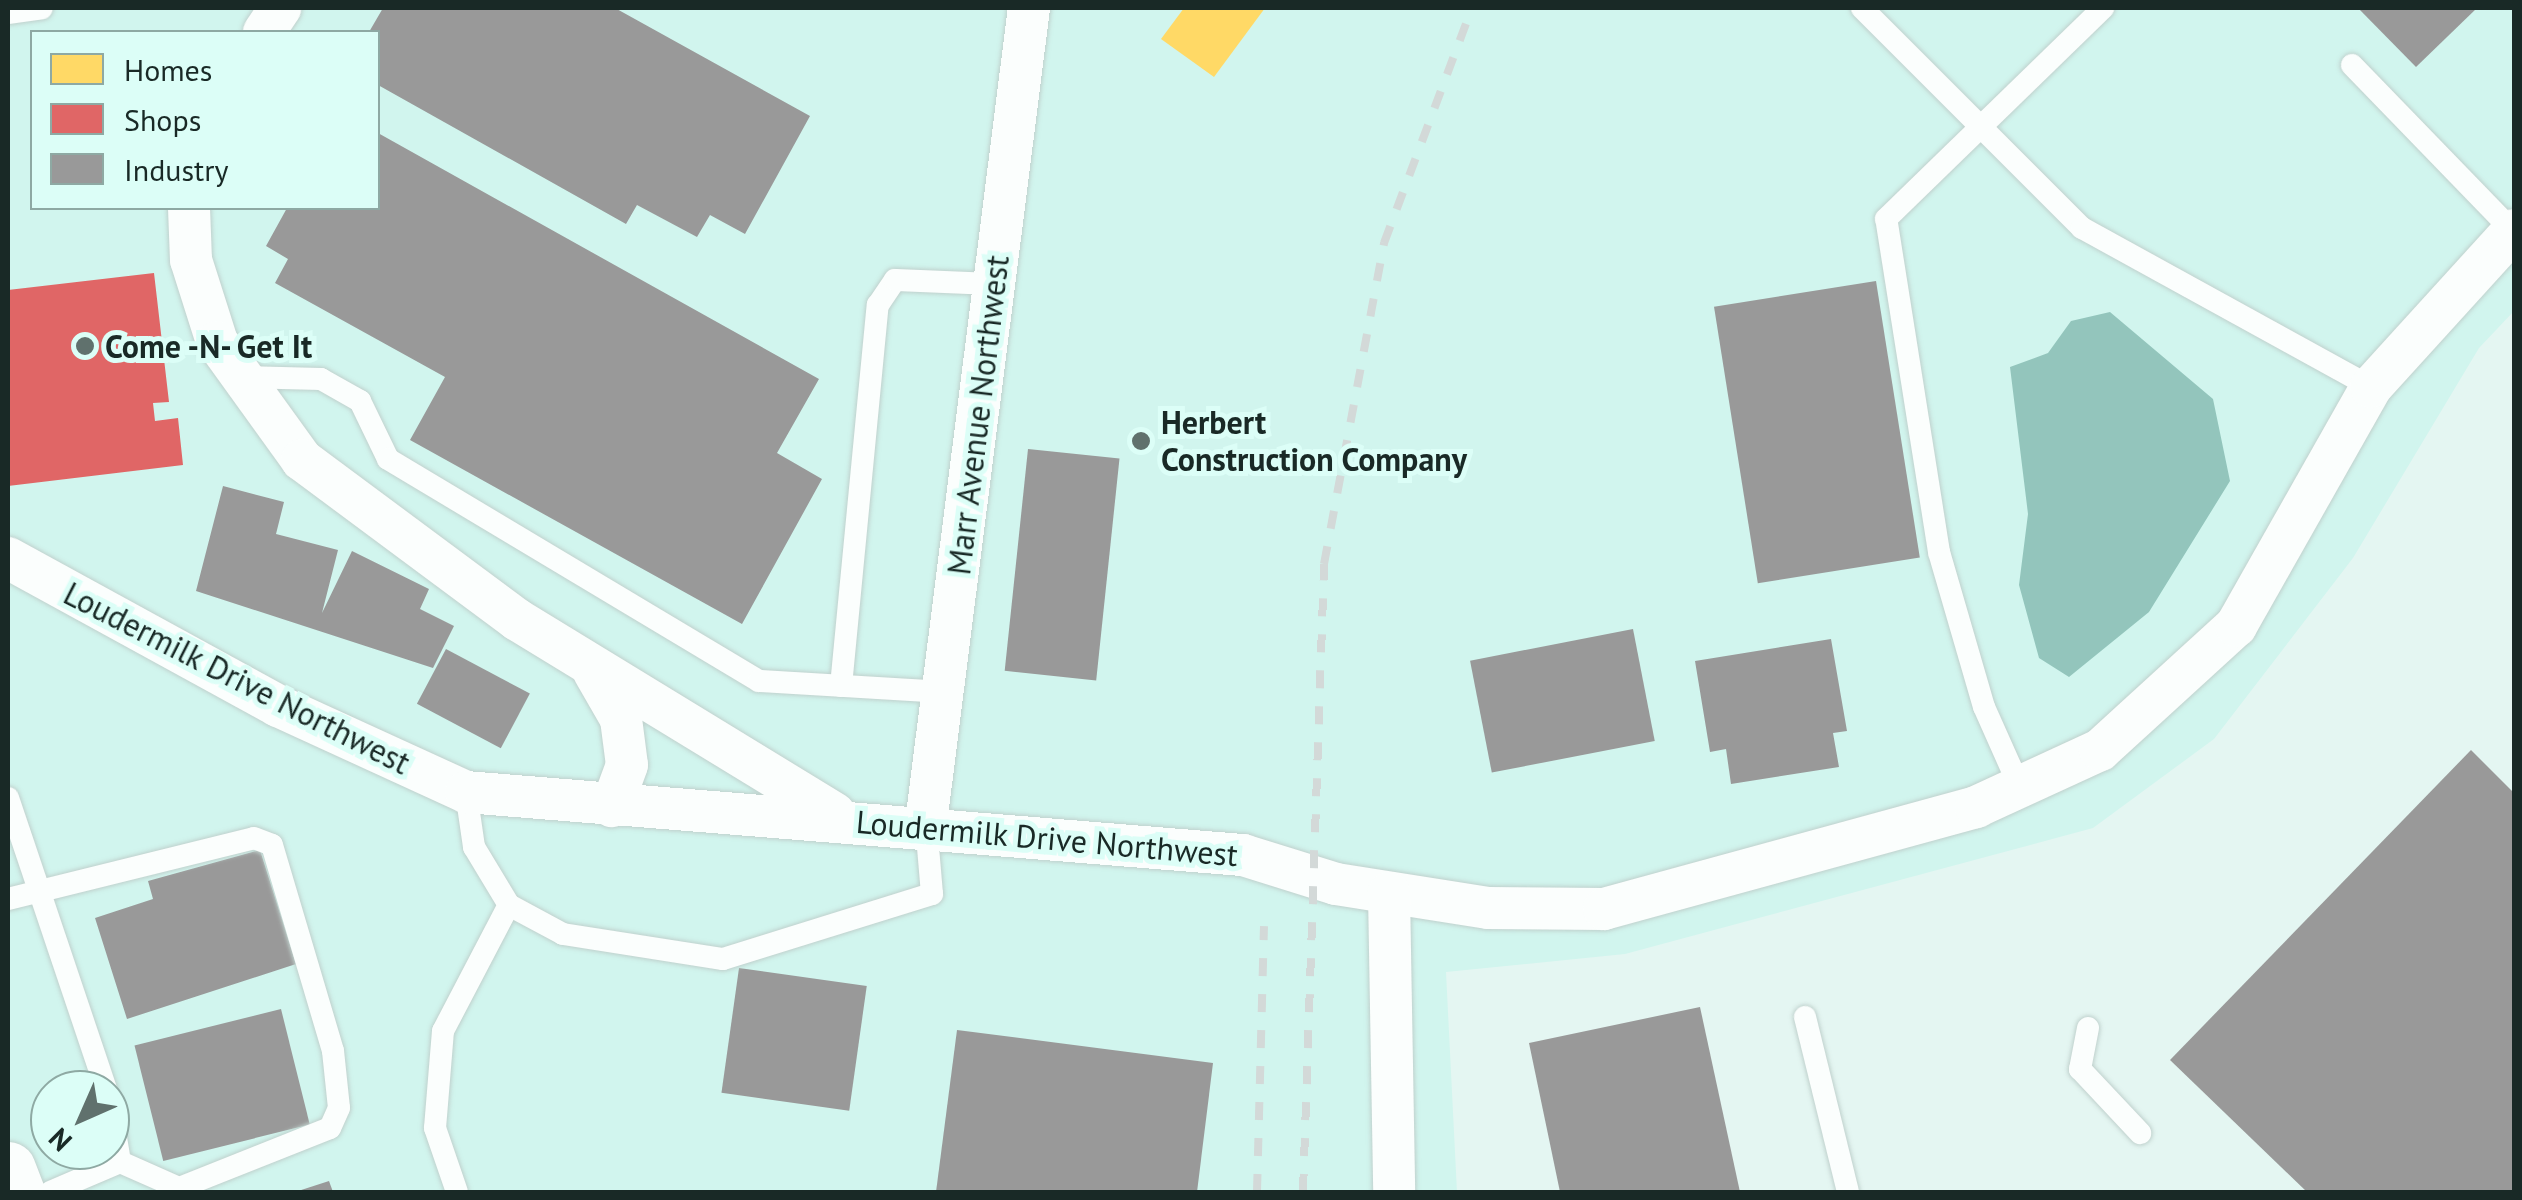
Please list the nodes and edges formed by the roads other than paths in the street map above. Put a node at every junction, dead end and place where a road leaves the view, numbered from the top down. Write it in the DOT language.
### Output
graph roads {
  1 [pos="42,8"];
  2 [pos="280,8"];
  3 [pos="1029,8"];
  4 [pos="1862,8"];
  5 [pos="2103,8"];
  6 [pos="8,13"];
  7 [pos="265,30"];
  8 [pos="2352,65"];
  9 [pos="1980,127"];
  10 [pos="190,210"];
  11 [pos="2514,230"];
  12 [pos="994,284"];
  13 [pos="238,378"];
  14 [pos="2372,387"];
  15 [pos="8,558"];
  16 [pos="591,667"];
  17 [pos="840,686"];
  18 [pos="942,692"];
  19 [pos="2021,790"];
  20 [pos="466,792"];
  21 [pos="8,798"];
  22 [pos="612,806"];
  23 [pos="845,819"];
  24 [pos="926,823"];
  25 [pos="35,891"];
  26 [pos="1389,893"];
  27 [pos="8,899"];
  28 [pos="509,905"];
  29 [pos="1805,1017"];
  30 [pos="2088,1028"];
  31 [pos="99,1070"];
  32 [pos="2140,1133"];
  33 [pos="130,1166"];
  34 [pos="8,1169"];
  35 [pos="101,1170"];
  36 [pos="17,1192"];
  37 [pos="50,1192"];
  38 [pos="457,1192"];
  39 [pos="1394,1192"];
  40 [pos="1848,1192"];
  1 -- 6 [label="lane"];
  2 -- 7 [label="street"];
  3 -- 12 [label="street, Marr Avenue Northwest"];
  4 -- 9 [label="lane"];
  5 -- 9 [label="lane"];
  8 -- 11 [label="lane"];
  9 -- 14 [label="lane"];
  9 -- 19 [label="lane"];
  10 -- 13 [label="street"];
  11 -- 14 [label="street, Loudermilk Drive Northwest"];
  12 -- 17 [label="lane"];
  12 -- 18 [label="street, Marr Avenue Northwest"];
  13 -- 16 [label="street"];
  13 -- 17 [label="lane"];
  14 -- 19 [label="street, Loudermilk Drive Northwest"];
  15 -- 20 [label="street, Loudermilk Drive Northwest"];
  16 -- 22 [label="street"];
  16 -- 23 [label="street"];
  17 -- 18 [label="lane"];
  18 -- 24 [label="street, Marr Avenue Northwest"];
  19 -- 26 [label="street, Loudermilk Drive Northwest"];
  20 -- 22 [label="street, Loudermilk Drive Northwest"];
  20 -- 28 [label="lane"];
  21 -- 25 [label="lane"];
  22 -- 23 [label="street, Loudermilk Drive Northwest"];
  23 -- 24 [label="street, Loudermilk Drive Northwest"];
  24 -- 26 [label="street, Loudermilk Drive Northwest"];
  24 -- 28 [label="lane"];
  25 -- 27 [label="lane"];
  25 -- 31 [label="lane"];
  25 -- 33 [label="lane"];
  26 -- 39 [label="street"];
  28 -- 38 [label="lane"];
  29 -- 40 [label="lane"];
  30 -- 32 [label="lane"];
  34 -- 36 [label="main road"];
  35 -- 37 [label="lane"];
}
